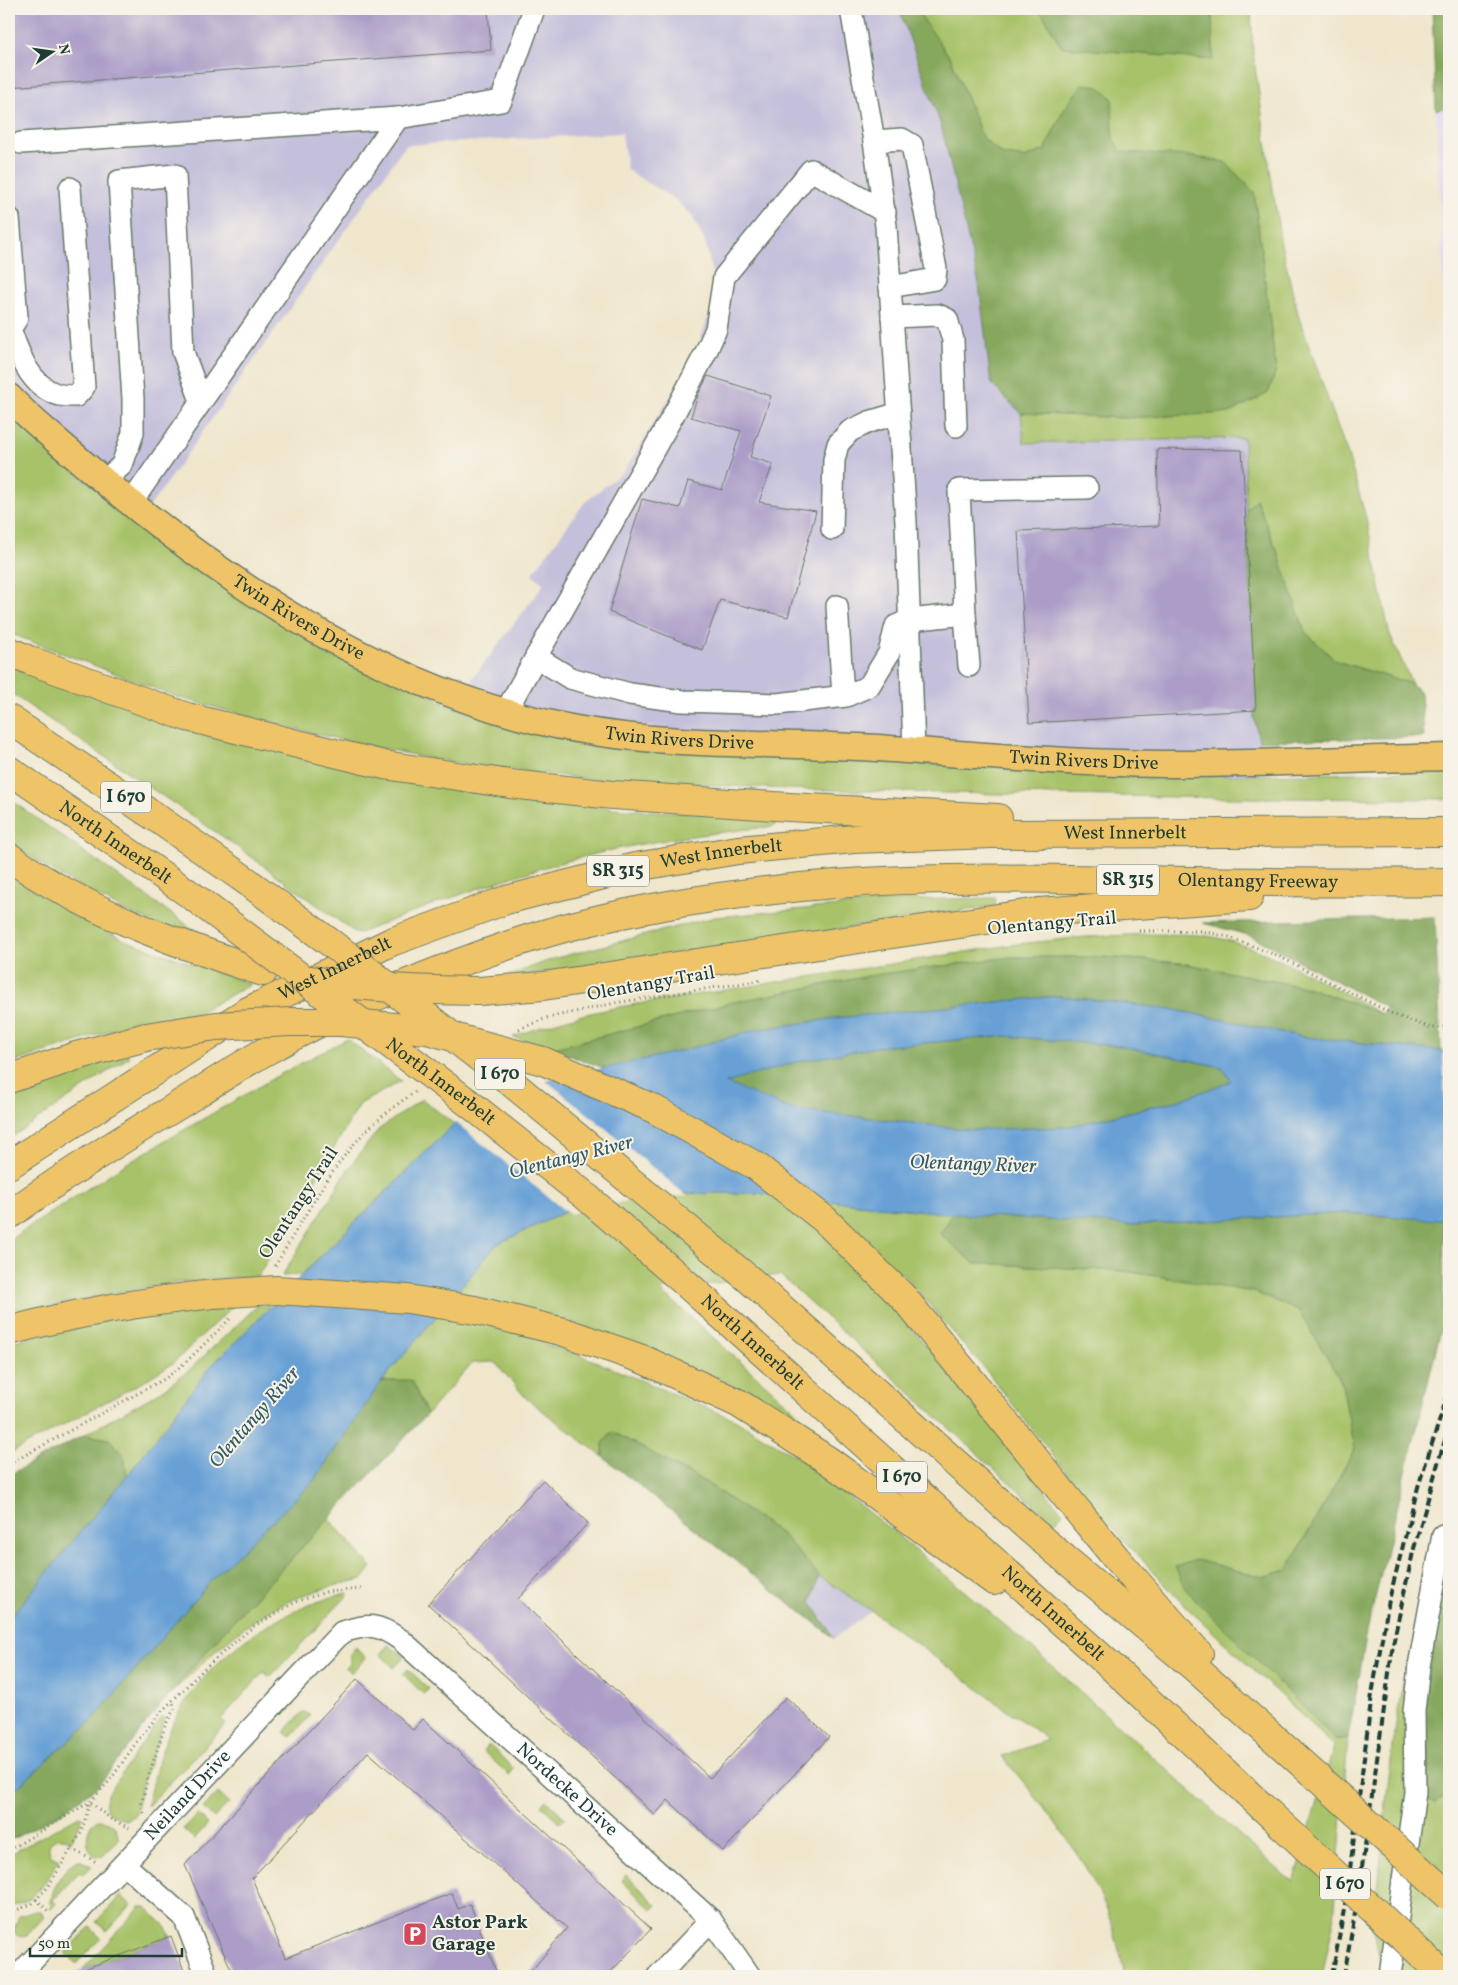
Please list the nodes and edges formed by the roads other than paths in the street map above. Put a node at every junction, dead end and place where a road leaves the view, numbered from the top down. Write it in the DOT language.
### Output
graph roads {
  1 [pos="534,9"];
  2 [pos="851,9"];
  3 [pos="398,118"];
  4 [pos="874,141"];
  5 [pos="20,143"];
  6 [pos="70,188"];
  7 [pos="885,212"];
  8 [pos="9,218"];
  9 [pos="890,287"];
  10 [pos="892,317"];
  11 [pos="9,326"];
  12 [pos="9,397"];
  13 [pos="201,401"];
  14 [pos="899,412"];
  15 [pos="956,426"];
  16 [pos="104,481"];
  17 [pos="1087,488"];
  18 [pos="131,503"];
  19 [pos="832,529"];
  20 [pos="837,606"];
  21 [pos="965,614"];
  22 [pos="910,620"];
  23 [pos="9,651"];
  24 [pos="536,657"];
  25 [pos="969,666"];
  26 [pos="843,696"];
  27 [pos="506,711"];
  28 [pos="9,719"];
  29 [pos="914,751"];
  30 [pos="1449,757"];
  31 [pos="9,770"];
  32 [pos="1449,832"];
  33 [pos="1297,834"];
  34 [pos="9,857"];
  35 [pos="1400,882"];
  36 [pos="1449,882"];
  37 [pos="9,1079"];
  38 [pos="9,1164"];
  39 [pos="9,1215"];
  40 [pos="9,1331"];
  41 [pos="1443,1536"];
  42 [pos="364,1625"];
  43 [pos="1114,1669"];
  44 [pos="1269,1734"];
  45 [pos="124,1864"];
  46 [pos="1449,1896"];
  47 [pos="711,1920"];
  48 [pos="18,1976"];
  49 [pos="207,1976"];
  50 [pos="658,1976"];
  51 [pos="750,1976"];
  52 [pos="1390,1976"];
  53 [pos="1445,1976"];
  1 -- 3 [label="street"];
  2 -- 4 [label="street"];
  3 -- 5 [label="street"];
  3 -- 13 [label="street"];
  4 -- 7 [label="street"];
  4 -- 9 [label="street"];
  6 -- 11 [label="street"];
  7 -- 9 [label="street"];
  7 -- 24 [label="street"];
  8 -- 11 [label="street"];
  9 -- 10 [label="street"];
  10 -- 14 [label="street"];
  10 -- 15 [label="street"];
  12 -- 16 [label="main road, Twin Rivers Drive"];
  13 -- 16 [label="street"];
  13 -- 18 [label="street"];
  14 -- 19 [label="street"];
  14 -- 22 [label="street"];
  16 -- 18 [label="main road, Twin Rivers Drive"];
  17 -- 21 [label="street"];
  18 -- 27 [label="main road, Twin Rivers Drive"];
  20 -- 26 [label="street"];
  21 -- 22 [label="street"];
  21 -- 25 [label="street"];
  22 -- 26 [label="street"];
  22 -- 29 [label="street"];
  23 -- 33 [label="highway"];
  24 -- 26 [label="street"];
  24 -- 27 [label="street"];
  27 -- 29 [label="main road, Twin Rivers Drive"];
  28 -- 44 [label="highway, I 670, bridge"];
  29 -- 30 [label="main road, Twin Rivers Drive"];
  31 -- 43 [label="highway, North Innerbelt / I 670, bridge"];
  32 -- 33 [label="highway, SR 315"];
  33 -- 38 [label="highway, West Innerbelt / SR 315"];
  34 -- 35 [label="highway, bridge"];
  35 -- 36 [label="highway, Olentangy Freeway / SR 315"];
  35 -- 39 [label="highway, Olentangy Freeway / SR 315"];
  37 -- 44 [label="highway, bridge"];
  40 -- 43 [label="highway, bridge"];
  41 -- 52 [label="street"];
  42 -- 45 [label="street, Neiland Drive"];
  42 -- 47 [label="street, Nordecke Drive"];
  43 -- 53 [label="highway, North Innerbelt / I 670, bridge"];
  44 -- 46 [label="highway, I 670, bridge"];
  45 -- 48 [label="street, Neiland Drive"];
  45 -- 49 [label="street"];
  47 -- 50 [label="street"];
  47 -- 51 [label="street, Nordecke Drive"];
}
